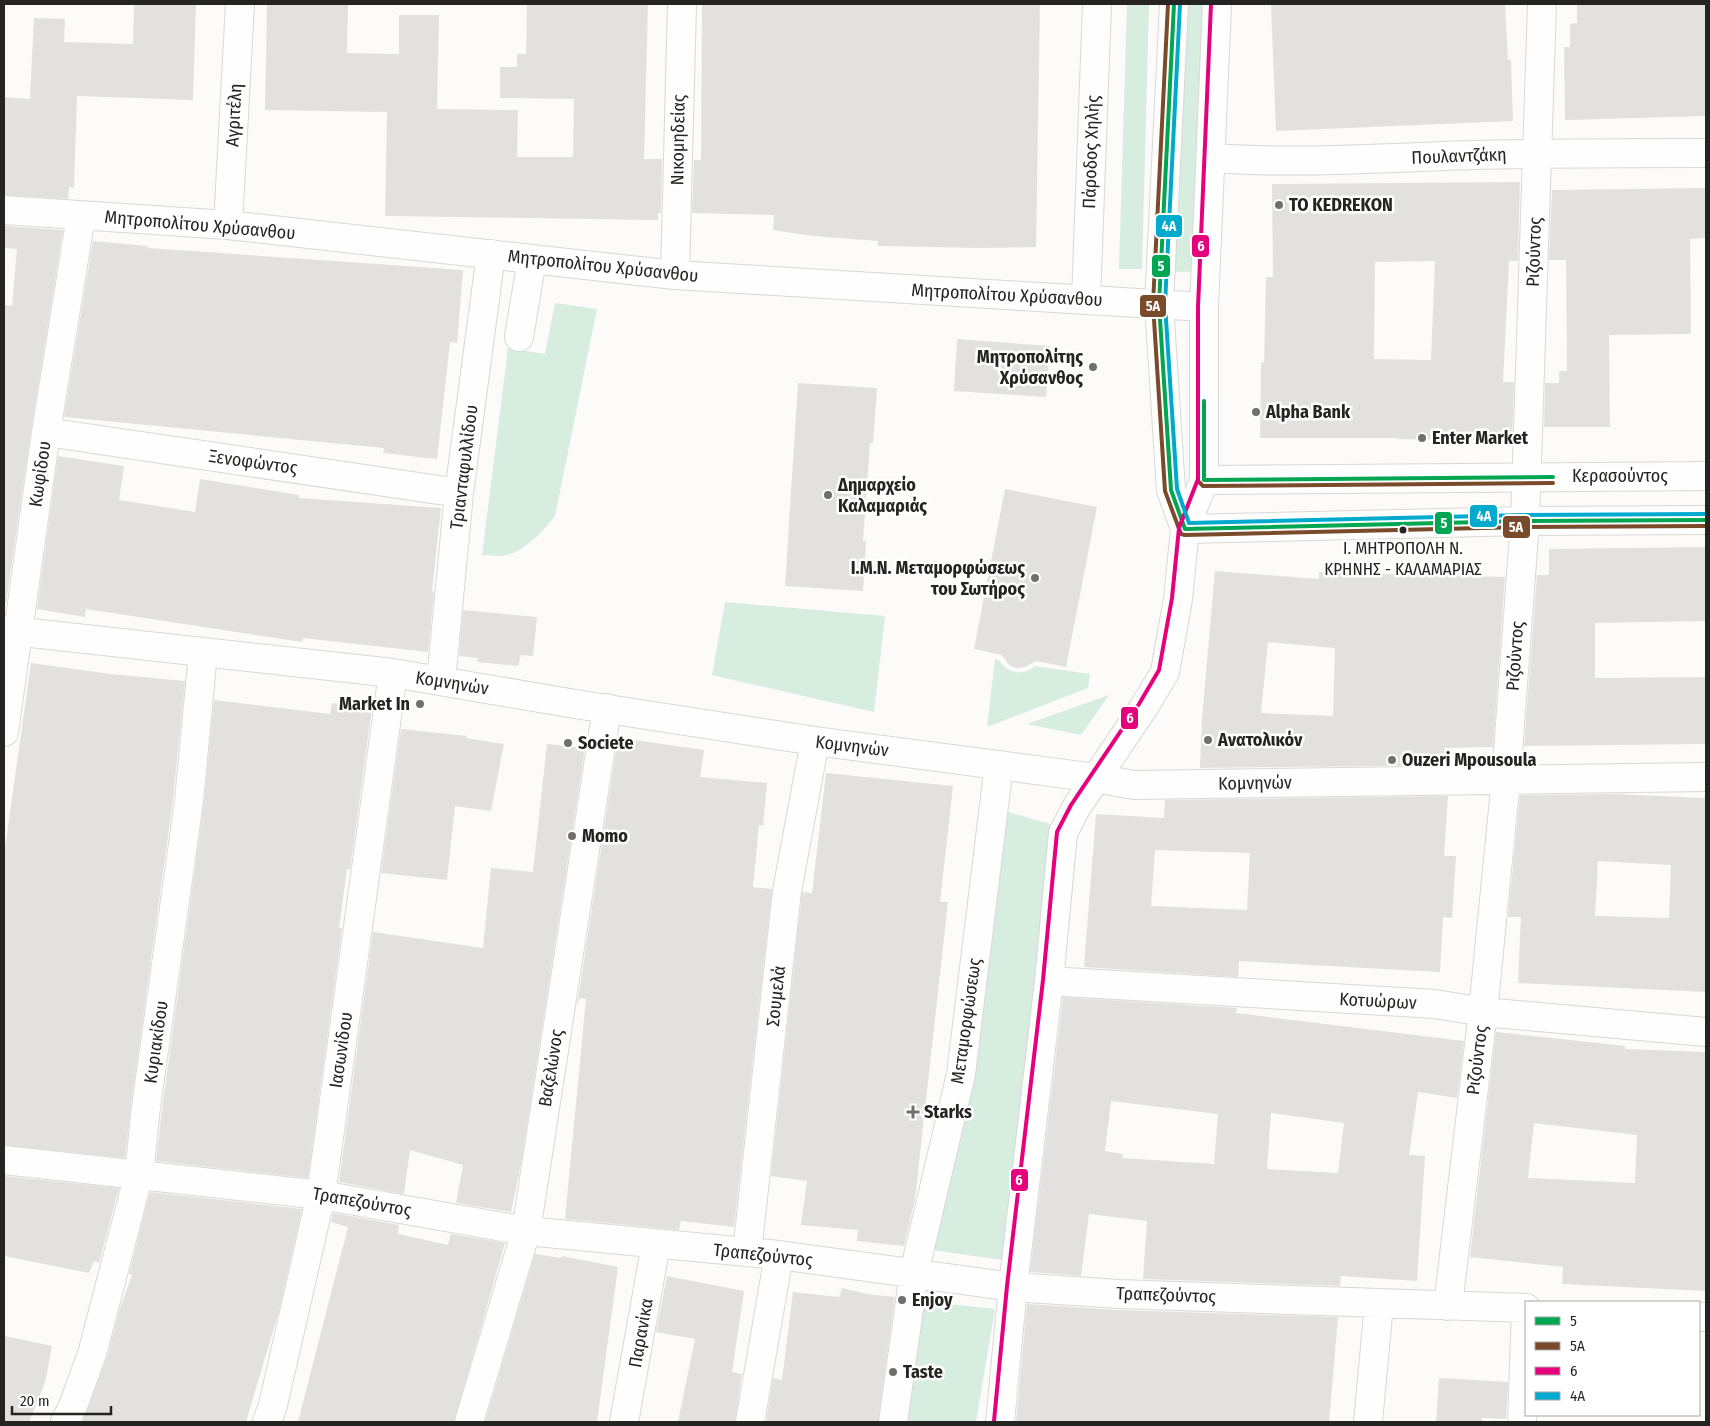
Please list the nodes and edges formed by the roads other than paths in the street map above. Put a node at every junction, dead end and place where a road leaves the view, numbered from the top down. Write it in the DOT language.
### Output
graph roads {
  1 [pos="240,4"];
  2 [pos="682,4"];
  3 [pos="1097,4"];
  4 [pos="1174,4"];
  5 [pos="1217,4"];
  6 [pos="1542,4"];
  7 [pos="1706,152"];
  8 [pos="1537,153"];
  9 [pos="1211,158"];
  10 [pos="4,210"];
  11 [pos="81,216"];
  12 [pos="228,225"];
  13 [pos="491,254"];
  14 [pos="532,259"];
  15 [pos="675,276"];
  16 [pos="1086,300"];
  17 [pos="1159,304"];
  18 [pos="1204,307"];
  19 [pos="519,337"];
  20 [pos="46,432"];
  21 [pos="1706,476"];
  22 [pos="1526,477"];
  23 [pos="1204,480"];
  24 [pos="459,493"];
  25 [pos="1706,520"];
  26 [pos="1525,521"];
  27 [pos="1185,529"];
  28 [pos="11,630"];
  29 [pos="203,653"];
  30 [pos="393,673"];
  31 [pos="442,681"];
  32 [pos="607,708"];
  33 [pos="4,732"];
  34 [pos="815,742"];
  35 [pos="999,765"];
  36 [pos="1706,777"];
  37 [pos="1096,778"];
  38 [pos="1506,779"];
  39 [pos="1049,981"];
  40 [pos="1483,1012"];
  41 [pos="1706,1032"];
  42 [pos="4,1160"];
  43 [pos="139,1174"];
  44 [pos="321,1195"];
  45 [pos="526,1231"];
  46 [pos="656,1244"];
  47 [pos="747,1252"];
  48 [pos="779,1255"];
  49 [pos="914,1273"];
  50 [pos="1013,1287"];
  51 [pos="1379,1304"];
  52 [pos="1448,1306"];
  53 [pos="1525,1308"];
  54 [pos="1525,1336"];
  55 [pos="65,1422"];
  56 [pos="267,1422"];
  57 [pos="469,1422"];
  58 [pos="624,1422"];
  59 [pos="750,1422"];
  60 [pos="893,1422"];
  61 [pos="1000,1422"];
  62 [pos="1368,1422"];
  63 [pos="1522,1422"];
  1 -- 12 [label="street, Αγριτέλη"];
  2 -- 15 [label="street, Νικομηδείας"];
  3 -- 16 [label="street, Πάροδος Χηλής"];
  4 -- 17 [label="street"];
  5 -- 9 [label="street"];
  6 -- 8 [label="street, Ριζούντος"];
  7 -- 8 [label="street, Πουλαντζάκη"];
  8 -- 9 [label="street, Πουλαντζάκη"];
  8 -- 22 [label="street, Ριζούντος"];
  9 -- 18 [label="street"];
  10 -- 11 [label="street, Μητροπολίτου Χρύσανθου"];
  11 -- 12 [label="street, Μητροπολίτου Χρύσανθου"];
  11 -- 20 [label="street, Κωφίδου"];
  12 -- 13 [label="street, Μητροπολίτου Χρύσανθου"];
  13 -- 14 [label="street, Μητροπολίτου Χρύσανθου"];
  13 -- 24 [label="street, Τριανταφυλλίδου"];
  14 -- 15 [label="street, Μητροπολίτου Χρύσανθου"];
  14 -- 19 [label="street"];
  15 -- 16 [label="street, Μητροπολίτου Χρύσανθου"];
  16 -- 17 [label="street, Μητροπολίτου Χρύσανθου"];
  17 -- 18 [label="street, Μητροπολίτου Χρύσανθου"];
  17 -- 27 [label="street"];
  18 -- 23 [label="street"];
  20 -- 24 [label="street, Ξενοφώντος"];
  20 -- 28 [label="street, Κωφίδου"];
  21 -- 22 [label="street, Κερασούντος"];
  22 -- 23 [label="street, Κερασούντος"];
  22 -- 26 [label="street, Ριζούντος"];
  23 -- 27 [label="street"];
  24 -- 31 [label="street, Τριανταφυλλίδου"];
  25 -- 26 [label="street"];
  26 -- 27 [label="street"];
  26 -- 38 [label="street, Ριζούντος"];
  27 -- 37 [label="street"];
  28 -- 29 [label="street, Κομνηνών"];
  28 -- 33 [label="street, Κωφίδου"];
  29 -- 30 [label="street, Κομνηνών"];
  29 -- 43 [label="street, Κυριακίδου"];
  30 -- 31 [label="street, Κομνηνών"];
  30 -- 44 [label="street, Ιασωνίδου"];
  31 -- 32 [label="street, Κομνηνών"];
  32 -- 34 [label="street, Κομνηνών"];
  32 -- 45 [label="street, Βαζελώνος"];
  34 -- 35 [label="street, Κομνηνών"];
  34 -- 47 [label="street, Σουμελά"];
  35 -- 37 [label="street, Κομνηνών"];
  35 -- 49 [label="street, Μεταμορφώσεως"];
  36 -- 38 [label="street, Κομνηνών"];
  37 -- 38 [label="street, Κομνηνών"];
  37 -- 39 [label="street"];
  38 -- 40 [label="street, Ριζούντος"];
  39 -- 40 [label="street, Κοτυώρων"];
  39 -- 50 [label="street"];
  40 -- 41 [label="street, Κοτυώρων"];
  40 -- 52 [label="street, Ριζούντος"];
  42 -- 43 [label="street, Τραπεζούντος"];
  43 -- 44 [label="street, Τραπεζούντος"];
  43 -- 55 [label="street, Κυριακίδου"];
  44 -- 45 [label="street, Τραπεζούντος"];
  44 -- 56 [label="street, Ιασωνίδου"];
  45 -- 46 [label="street, Τραπεζούντος"];
  45 -- 57 [label="street, Βαζελώνος"];
  46 -- 47 [label="street, Τραπεζούντος"];
  46 -- 58 [label="street, Παρανίκα"];
  47 -- 48 [label="street, Τραπεζούντος"];
  48 -- 49 [label="street, Τραπεζούντος"];
  48 -- 59 [label="street"];
  49 -- 50 [label="street, Τραπεζούντος"];
  49 -- 60 [label="street, Μεταμορφώσεως"];
  50 -- 51 [label="street, Τραπεζούντος"];
  50 -- 61 [label="street"];
  51 -- 52 [label="street, Τραπεζούντος"];
  51 -- 62 [label="street"];
  52 -- 53 [label="street, Τραπεζούντος"];
  54 -- 63 [label="street"];
}
